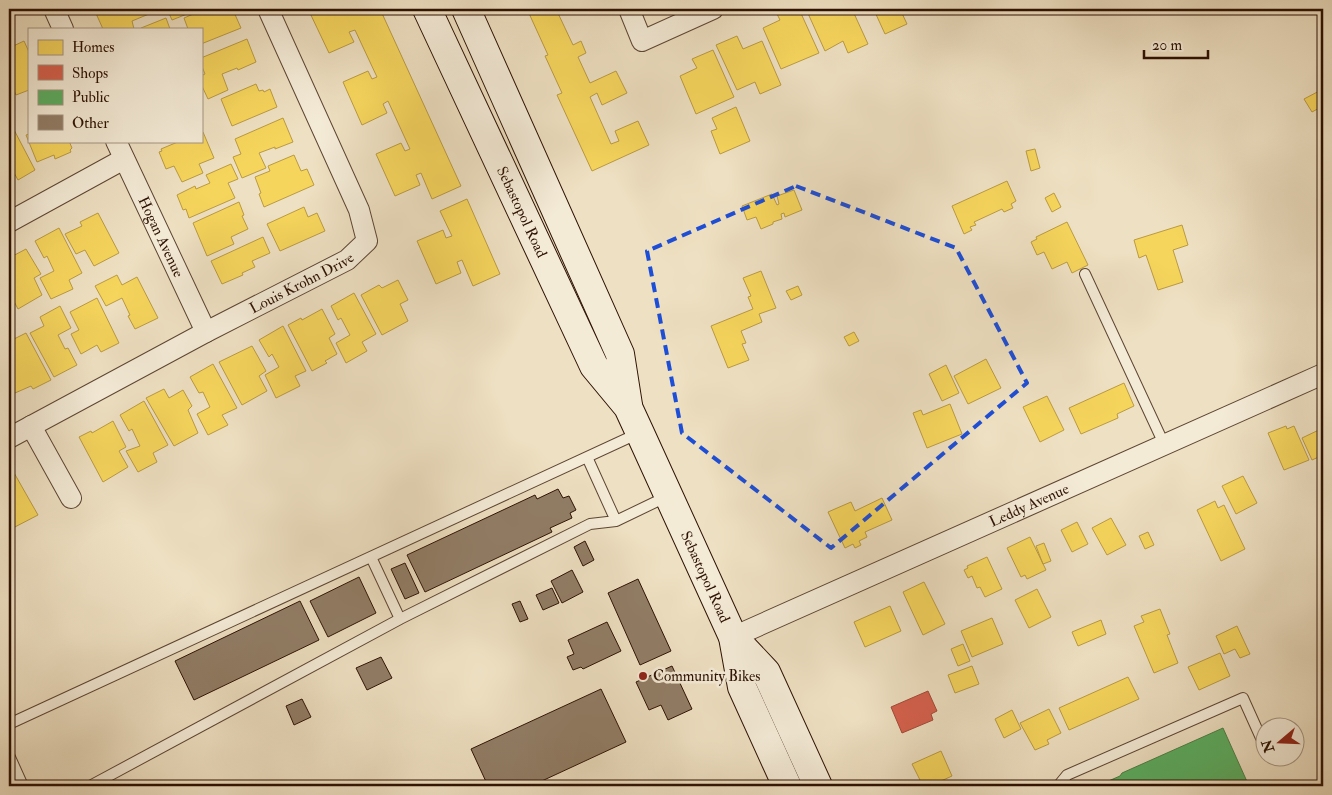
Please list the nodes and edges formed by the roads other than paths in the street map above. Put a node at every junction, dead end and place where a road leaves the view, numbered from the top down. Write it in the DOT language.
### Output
graph roads {
  1 [pos="54,9"];
  2 [pos="268,9"];
  3 [pos="427,9"];
  4 [pos="466,9"];
  5 [pos="629,9"];
  6 [pos="713,9"];
  7 [pos="63,28"];
  8 [pos="116,142"];
  9 [pos="124,159"];
  10 [pos="9,222"];
  11 [pos="1085,274"];
  12 [pos="206,332"];
  13 [pos="1323,374"];
  14 [pos="628,407"];
  15 [pos="31,426"];
  16 [pos="640,433"];
  17 [pos="9,438"];
  18 [pos="1164,444"];
  19 [pos="587,457"];
  20 [pos="669,496"];
  21 [pos="71,498"];
  22 [pos="616,521"];
  23 [pos="371,557"];
  24 [pos="400,618"];
  25 [pos="733,637"];
  26 [pos="1254,722"];
  27 [pos="9,724"];
  28 [pos="9,755"];
  29 [pos="24,786"];
  30 [pos="90,786"];
  31 [pos="787,786"];
  32 [pos="818,786"];
  33 [pos="1058,786"];
  1 -- 7 [label="street"];
  2 -- 12 [label="street, Louis Krohn Drive"];
  3 -- 14 [label="main road, Sebastopol Road"];
  4 -- 14 [label="main road, Sebastopol Road"];
  5 -- 6 [label="street"];
  8 -- 9 [label="street, Hogan Avenue"];
  9 -- 10 [label="street"];
  9 -- 12 [label="street, Hogan Avenue"];
  11 -- 18 [label="lane"];
  12 -- 15 [label="street, Louis Krohn Drive"];
  13 -- 18 [label="street, Leddy Avenue"];
  14 -- 16 [label="main road, Sebastopol Road"];
  15 -- 17 [label="street, Louis Krohn Drive"];
  15 -- 21 [label="street"];
  16 -- 19 [label="lane"];
  16 -- 20 [label="main road, Sebastopol Road"];
  18 -- 25 [label="street, Leddy Avenue"];
  19 -- 22 [label="lane"];
  19 -- 23 [label="lane"];
  20 -- 22 [label="lane"];
  20 -- 25 [label="main road, Sebastopol Road"];
  22 -- 24 [label="lane"];
  23 -- 24 [label="lane"];
  23 -- 27 [label="lane"];
  24 -- 30 [label="lane"];
  25 -- 31 [label="main road, Sebastopol Road"];
  25 -- 32 [label="main road, Sebastopol Road"];
  26 -- 33 [label="lane"];
  28 -- 29 [label="lane"];
}
